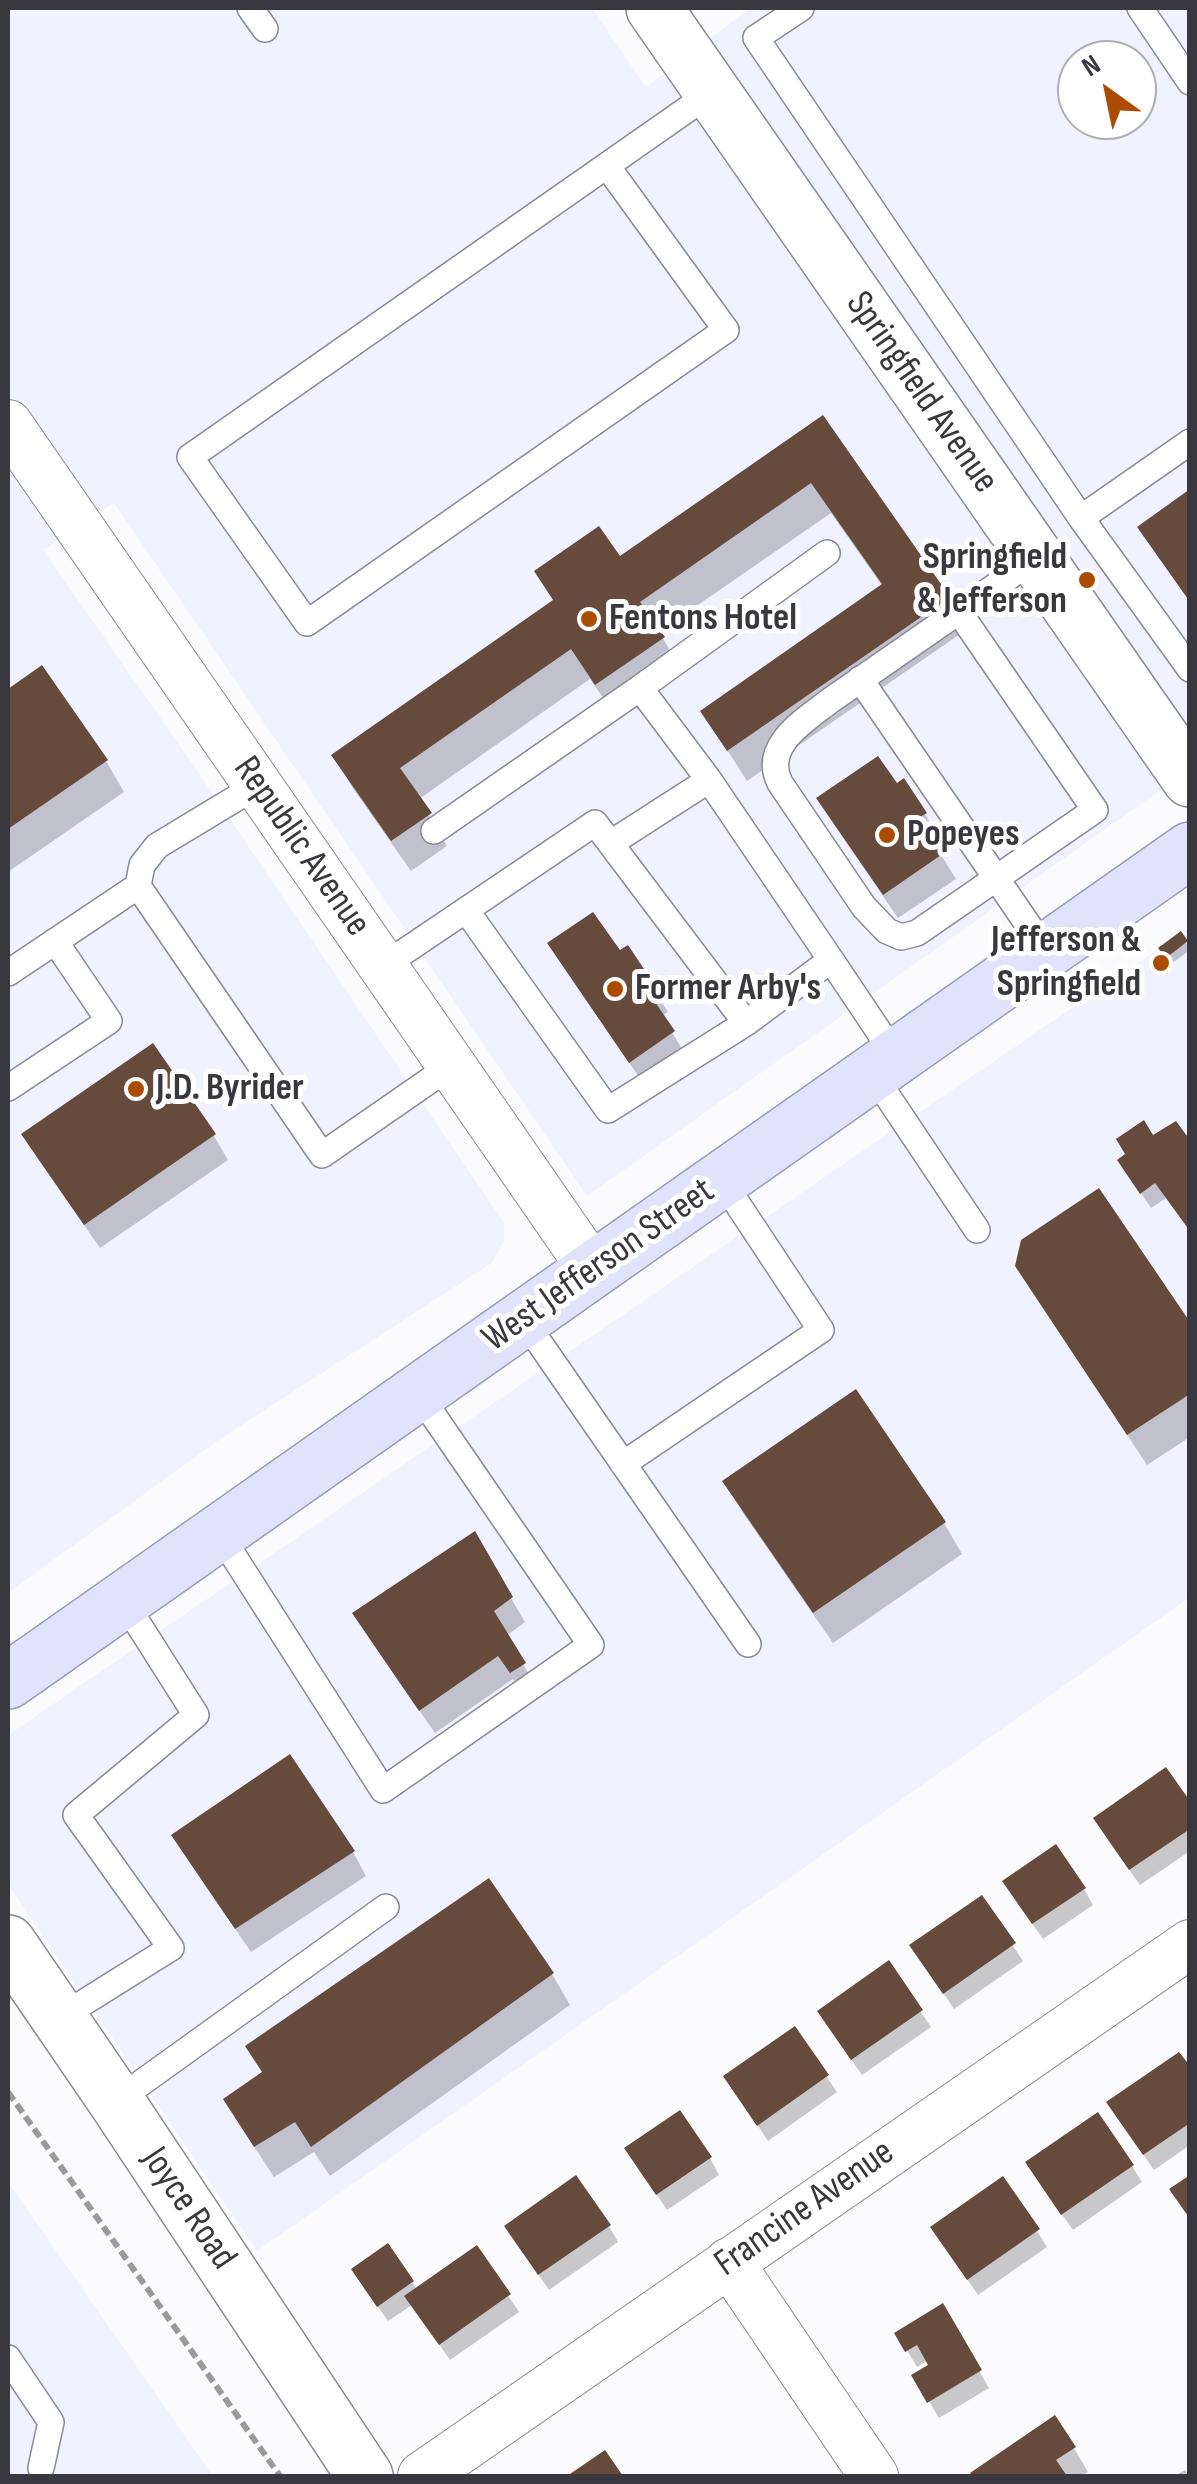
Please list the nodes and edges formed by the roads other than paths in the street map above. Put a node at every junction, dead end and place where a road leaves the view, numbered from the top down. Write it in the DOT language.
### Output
graph roads {
  1 [pos="654,8"];
  2 [pos="801,8"];
  3 [pos="1140,8"];
  4 [pos="1190,82"];
  5 [pos="712,92"];
  6 [pos="607,166"];
  7 [pos="8,424"];
  8 [pos="1190,442"];
  9 [pos="1081,518"];
  10 [pos="827,553"];
  11 [pos="1036,558"];
  12 [pos="958,612"];
  13 [pos="1190,668"];
  14 [pos="860,680"];
  15 [pos="640,688"];
  16 [pos="1190,778"];
  17 [pos="709,780"];
  18 [pos="258,785"];
  19 [pos="434,832"];
  20 [pos="612,844"];
  21 [pos="1190,850"];
  22 [pos="996,879"];
  23 [pos="138,886"];
  24 [pos="466,910"];
  25 [pos="55,941"];
  26 [pos="1046,951"];
  27 [pos="831,960"];
  28 [pos="383,966"];
  29 [pos="8,973"];
  30 [pos="746,1024"];
  31 [pos="452,1065"];
  32 [pos="884,1065"];
  33 [pos="8,1088"];
  34 [pos="722,1179"];
  35 [pos="977,1230"];
  36 [pos="594,1270"];
  37 [pos="523,1318"];
  38 [pos="418,1393"];
  39 [pos="623,1464"];
  40 [pos="219,1533"];
  41 [pos="122,1600"];
  42 [pos="748,1644"];
  43 [pos="8,1681"];
  44 [pos="386,1908"];
  45 [pos="8,1943"];
  46 [pos="1190,1944"];
  47 [pos="59,2018"];
  48 [pos="116,2100"];
  49 [pos="729,2262"];
  50 [pos="8,2358"];
  51 [pos="30,2391"];
  52 [pos="8,2406"];
  53 [pos="39,2474"];
  54 [pos="365,2476"];
  55 [pos="422,2476"];
  56 [pos="874,2476"];
  1 -- 5 [label="street, Springfield Avenue"];
  2 -- 9 [label="lane"];
  3 -- 4 [label="lane"];
  5 -- 6 [label="lane"];
  5 -- 11 [label="street, Springfield Avenue"];
  6 -- 6 [label="lane"];
  7 -- 18 [label="street, Republic Avenue"];
  8 -- 9 [label="lane"];
  9 -- 13 [label="lane"];
  10 -- 15 [label="lane"];
  11 -- 12 [label="lane"];
  11 -- 16 [label="street, Springfield Avenue"];
  12 -- 14 [label="lane"];
  12 -- 22 [label="lane"];
  14 -- 22 [label="lane"];
  14 -- 22 [label="lane"];
  15 -- 17 [label="lane"];
  15 -- 19 [label="lane"];
  17 -- 20 [label="lane"];
  17 -- 27 [label="lane"];
  18 -- 23 [label="lane"];
  18 -- 28 [label="street, Republic Avenue"];
  20 -- 24 [label="lane"];
  20 -- 30 [label="lane"];
  21 -- 26 [label="main road, West Jefferson Street"];
  22 -- 26 [label="lane"];
  23 -- 25 [label="lane"];
  23 -- 31 [label="lane"];
  24 -- 28 [label="lane"];
  24 -- 30 [label="lane"];
  25 -- 29 [label="lane"];
  25 -- 33 [label="lane"];
  26 -- 32 [label="main road, West Jefferson Street"];
  27 -- 30 [label="lane"];
  27 -- 32 [label="lane"];
  28 -- 31 [label="street, Republic Avenue"];
  31 -- 36 [label="street, Republic Avenue"];
  32 -- 34 [label="main road, West Jefferson Street"];
  32 -- 35 [label="lane"];
  34 -- 36 [label="main road, West Jefferson Street"];
  34 -- 39 [label="lane"];
  36 -- 37 [label="main road, West Jefferson Street"];
  37 -- 38 [label="main road, West Jefferson Street"];
  37 -- 39 [label="lane"];
  38 -- 40 [label="main road, West Jefferson Street"];
  38 -- 40 [label="lane"];
  39 -- 42 [label="lane"];
  40 -- 41 [label="main road, West Jefferson Street"];
  41 -- 43 [label="main road, West Jefferson Street"];
  41 -- 47 [label="lane"];
  44 -- 48 [label="lane"];
  45 -- 47 [label="street, Joyce Road"];
  46 -- 49 [label="street, Francine Avenue"];
  47 -- 48 [label="street, Joyce Road"];
  48 -- 54 [label="street, Joyce Road"];
  49 -- 55 [label="street, Francine Avenue"];
  49 -- 56 [label="street"];
  50 -- 51 [label="lane"];
  51 -- 52 [label="lane"];
  51 -- 53 [label="lane"];
}
